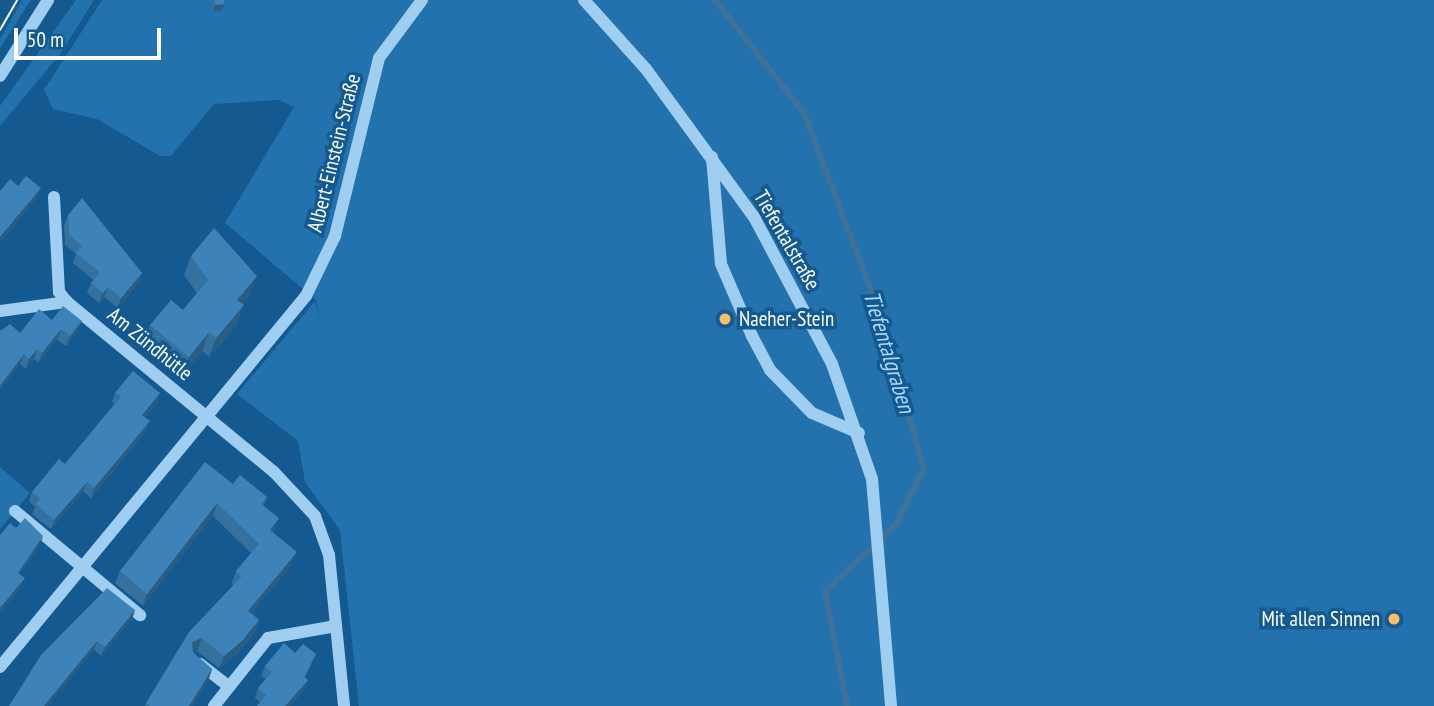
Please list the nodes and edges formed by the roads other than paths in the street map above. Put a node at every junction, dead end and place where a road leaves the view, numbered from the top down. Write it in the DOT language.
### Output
graph roads {
  1 [pos="48,0"];
  2 [pos="422,0"];
  3 [pos="584,0"];
  4 [pos="0,76"];
  5 [pos="712,156"];
  6 [pos="54,197"];
  7 [pos="67,302"];
  8 [pos="0,311"];
  9 [pos="209,416"];
  10 [pos="859,433"];
  11 [pos="15,511"];
  12 [pos="83,567"];
  13 [pos="140,615"];
  14 [pos="336,626"];
  15 [pos="195,659"];
  16 [pos="0,667"];
  17 [pos="229,687"];
  18 [pos="214,706"];
  19 [pos="344,706"];
  20 [pos="891,706"];
  1 -- 4 [label="street"];
  2 -- 9 [label="street, Albert-Einstein-Straße"];
  3 -- 5 [label="street, Tiefentalstraße"];
  5 -- 10 [label="street, Tiefentalstraße"];
  5 -- 10 [label="street"];
  6 -- 7 [label="street"];
  7 -- 8 [label="street"];
  7 -- 9 [label="street, Am Zündhütle"];
  9 -- 12 [label="street, Albert-Einstein-Straße"];
  9 -- 14 [label="street"];
  10 -- 20 [label="street, Tiefentalstraße"];
  11 -- 12 [label="street"];
  12 -- 13 [label="street"];
  12 -- 16 [label="street, Albert-Einstein-Straße"];
  14 -- 17 [label="street"];
  14 -- 19 [label="street"];
  15 -- 17 [label="street"];
  17 -- 18 [label="street"];
}
